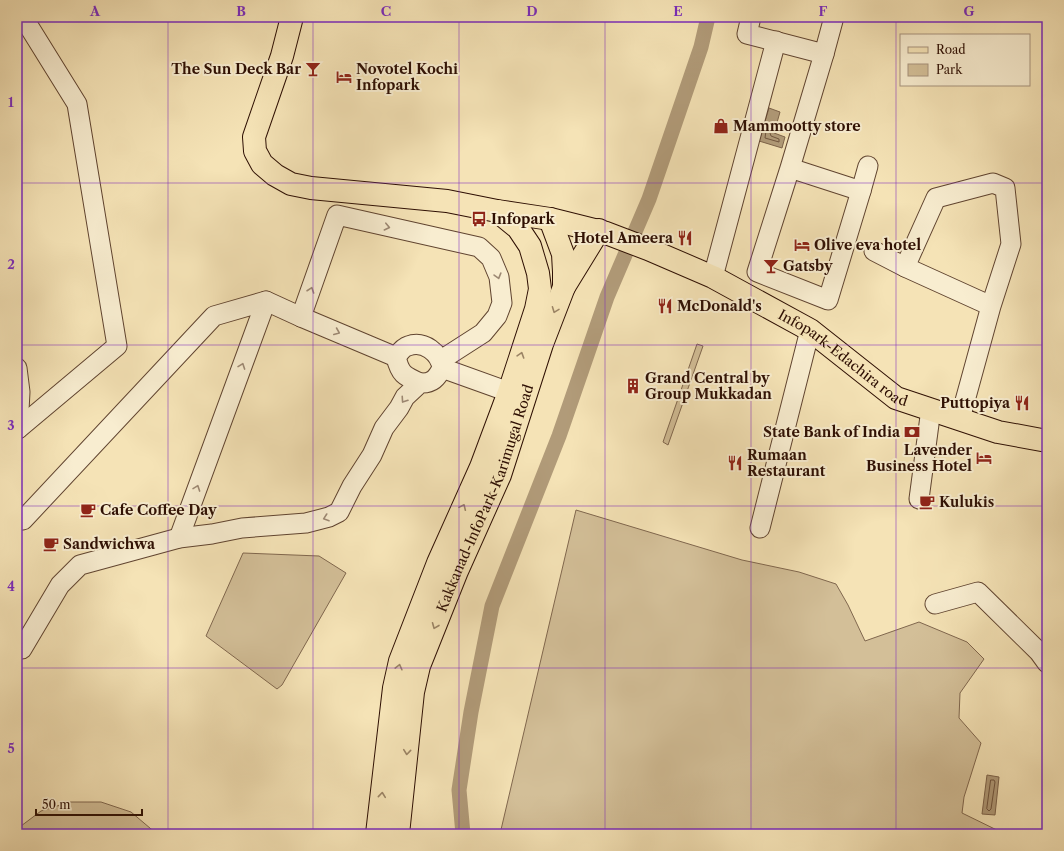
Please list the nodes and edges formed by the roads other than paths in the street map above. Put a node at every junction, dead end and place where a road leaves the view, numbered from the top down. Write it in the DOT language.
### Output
graph roads {
  1 [pos="23,17"];
  2 [pos="292,17"];
  3 [pos="751,17"];
  4 [pos="834,17"];
  5 [pos="776,41"];
  6 [pos="824,54"];
  7 [pos="868,166"];
  8 [pos="790,168"];
  9 [pos="861,191"];
  10 [pos="496,211"];
  11 [pos="550,219"];
  12 [pos="602,232"];
  13 [pos="874,251"];
  14 [pos="905,267"];
  15 [pos="713,277"];
  16 [pos="564,287"];
  17 [pos="266,301"];
  18 [pos="991,306"];
  19 [pos="301,317"];
  20 [pos="810,330"];
  21 [pos="396,357"];
  22 [pos="442,364"];
  23 [pos="17,368"];
  24 [pos="420,383"];
  25 [pos="509,392"];
  26 [pos="931,409"];
  27 [pos="960,419"];
  28 [pos="1047,441"];
  29 [pos="919,499"];
  30 [pos="17,521"];
  31 [pos="760,528"];
  32 [pos="461,537"];
  33 [pos="179,538"];
  34 [pos="935,604"];
  35 [pos="17,644"];
  36 [pos="1047,663"];
  37 [pos="377,834"];
  38 [pos="398,834"];
  1 -- 23 [label="street"];
  2 -- 10 [label="main road, Kakkanad-InfoPark-Karimugal Road"];
  3 -- 5 [label="street"];
  4 -- 6 [label="street"];
  5 -- 6 [label="street"];
  5 -- 15 [label="street"];
  6 -- 8 [label="street"];
  7 -- 9 [label="street"];
  8 -- 9 [label="street"];
  8 -- 9 [label="street"];
  10 -- 11 [label="main road, Kakkanad-InfoPark-Karimugal Road"];
  25 -- 10 [label="main road, Kakkanad-InfoPark-Karimugal Road, one-way"];
  11 -- 12 [label="main road, Infopark-Edachira road"];
  11 -- 16 [label="main road, Kakkanad-InfoPark-Karimugal Road"];
  12 -- 15 [label="main road, Infopark-Edachira road"];
  12 -- 16 [label="main road"];
  13 -- 14 [label="street"];
  14 -- 18 [label="street"];
  14 -- 18 [label="street"];
  15 -- 20 [label="main road, Infopark-Edachira road"];
  16 -- 32 [label="main road, Kakkanad-InfoPark-Karimugal Road, one-way"];
  17 -- 19 [label="street"];
  17 -- 30 [label="street"];
  33 -- 17 [label="street, one-way"];
  18 -- 27 [label="street"];
  19 -- 21 [label="street, one-way"];
  19 -- 22 [label="street, one-way"];
  20 -- 26 [label="main road, Infopark-Edachira road"];
  20 -- 31 [label="street"];
  21 -- 22 [label="street"];
  21 -- 24 [label="street"];
  22 -- 24 [label="street"];
  22 -- 25 [label="street"];
  24 -- 33 [label="street, one-way"];
  32 -- 25 [label="main road, Kakkanad-InfoPark-Karimugal Road, one-way"];
  26 -- 27 [label="main road, Infopark-Edachira road"];
  26 -- 29 [label="street"];
  27 -- 28 [label="main road, Infopark-Edachira road"];
  37 -- 32 [label="main road, Kakkanad-InfoPark-Karimugal Road, one-way"];
  32 -- 38 [label="main road, Kakkanad-InfoPark-Karimugal Road, one-way"];
  33 -- 35 [label="street"];
  34 -- 36 [label="street"];
}
